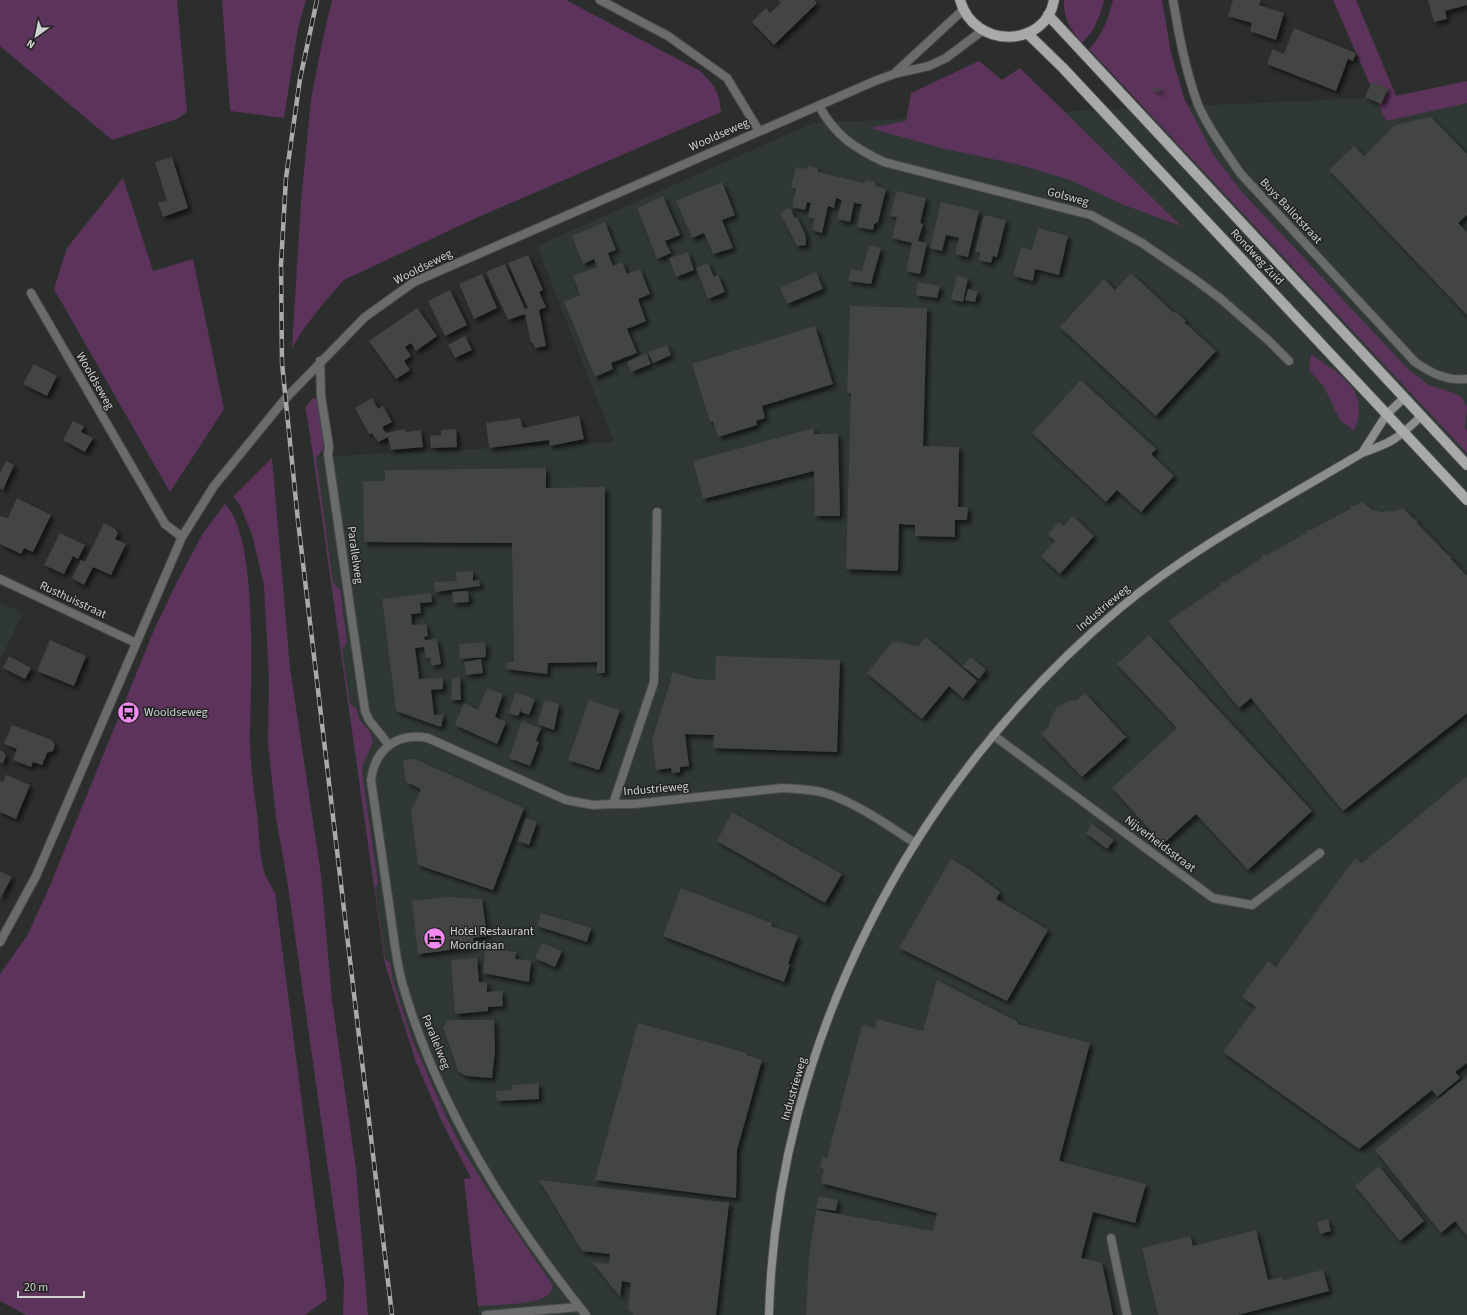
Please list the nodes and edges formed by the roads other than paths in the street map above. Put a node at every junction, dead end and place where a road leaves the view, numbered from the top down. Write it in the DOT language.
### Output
graph roads {
  1 [pos="600,0"];
  2 [pos="960,0"];
  3 [pos="1054,0"];
  4 [pos="1173,0"];
  5 [pos="963,10"];
  6 [pos="1048,15"];
  7 [pos="982,31"];
  8 [pos="1027,33"];
  9 [pos="894,74"];
  10 [pos="819,106"];
  11 [pos="759,131"];
  12 [pos="31,293"];
  13 [pos="320,361"];
  14 [pos="1289,361"];
  15 [pos="1467,379"];
  16 [pos="1404,398"];
  17 [pos="1387,414"];
  18 [pos="1421,416"];
  19 [pos="1404,433"];
  20 [pos="1362,453"];
  21 [pos="1467,465"];
  22 [pos="1467,500"];
  23 [pos="657,512"];
  24 [pos="182,537"];
  25 [pos="0,579"];
  26 [pos="136,643"];
  27 [pos="993,735"];
  28 [pos="389,745"];
  29 [pos="613,804"];
  30 [pos="915,843"];
  31 [pos="1320,853"];
  32 [pos="0,942"];
  33 [pos="1111,1238"];
  34 [pos="579,1307"];
  35 [pos="486,1315"];
  36 [pos="586,1315"];
  37 [pos="769,1315"];
  38 [pos="1127,1315"];
  1 -- 11 [label="street, Wooldseweg"];
  2 -- 5 [label="main road"];
  3 -- 6 [label="main road"];
  4 -- 15 [label="street, Buys Ballotstraat"];
  5 -- 7 [label="main road"];
  5 -- 9 [label="street, Wooldseweg"];
  6 -- 8 [label="main road"];
  6 -- 16 [label="main road, Rondweg Zuid"];
  7 -- 8 [label="main road"];
  7 -- 9 [label="street, Wooldseweg"];
  8 -- 17 [label="main road, Rondweg Zuid"];
  9 -- 10 [label="street, Wooldseweg"];
  10 -- 11 [label="street, Wooldseweg"];
  10 -- 14 [label="street, Golsweg"];
  11 -- 13 [label="street, Wooldseweg"];
  12 -- 24 [label="street, Wooldseweg"];
  13 -- 24 [label="street, Wooldseweg"];
  13 -- 28 [label="street, Parallelweg"];
  16 -- 17 [label="street, Industrieweg"];
  16 -- 18 [label="main road, Rondweg Zuid"];
  17 -- 19 [label="main road, Rondweg Zuid"];
  17 -- 20 [label="street, Industrieweg"];
  18 -- 19 [label="street, Industrieweg"];
  18 -- 21 [label="main road, Rondweg Zuid"];
  19 -- 20 [label="street, Industrieweg"];
  19 -- 22 [label="main road, Rondweg Zuid"];
  20 -- 27 [label="street, Industrieweg"];
  23 -- 29 [label="street, Industrieweg"];
  24 -- 26 [label="street, Wooldseweg"];
  25 -- 26 [label="street, Rusthuisstraat"];
  26 -- 32 [label="street, Wooldseweg"];
  27 -- 30 [label="street, Industrieweg"];
  27 -- 31 [label="street, Nijverheidsstraat"];
  28 -- 29 [label="street, Parallelweg"];
  28 -- 34 [label="street, Parallelweg"];
  29 -- 30 [label="street, Industrieweg"];
  30 -- 37 [label="street, Industrieweg"];
  33 -- 38 [label="street"];
  34 -- 35 [label="street"];
  34 -- 36 [label="street, Parallelweg"];
}
